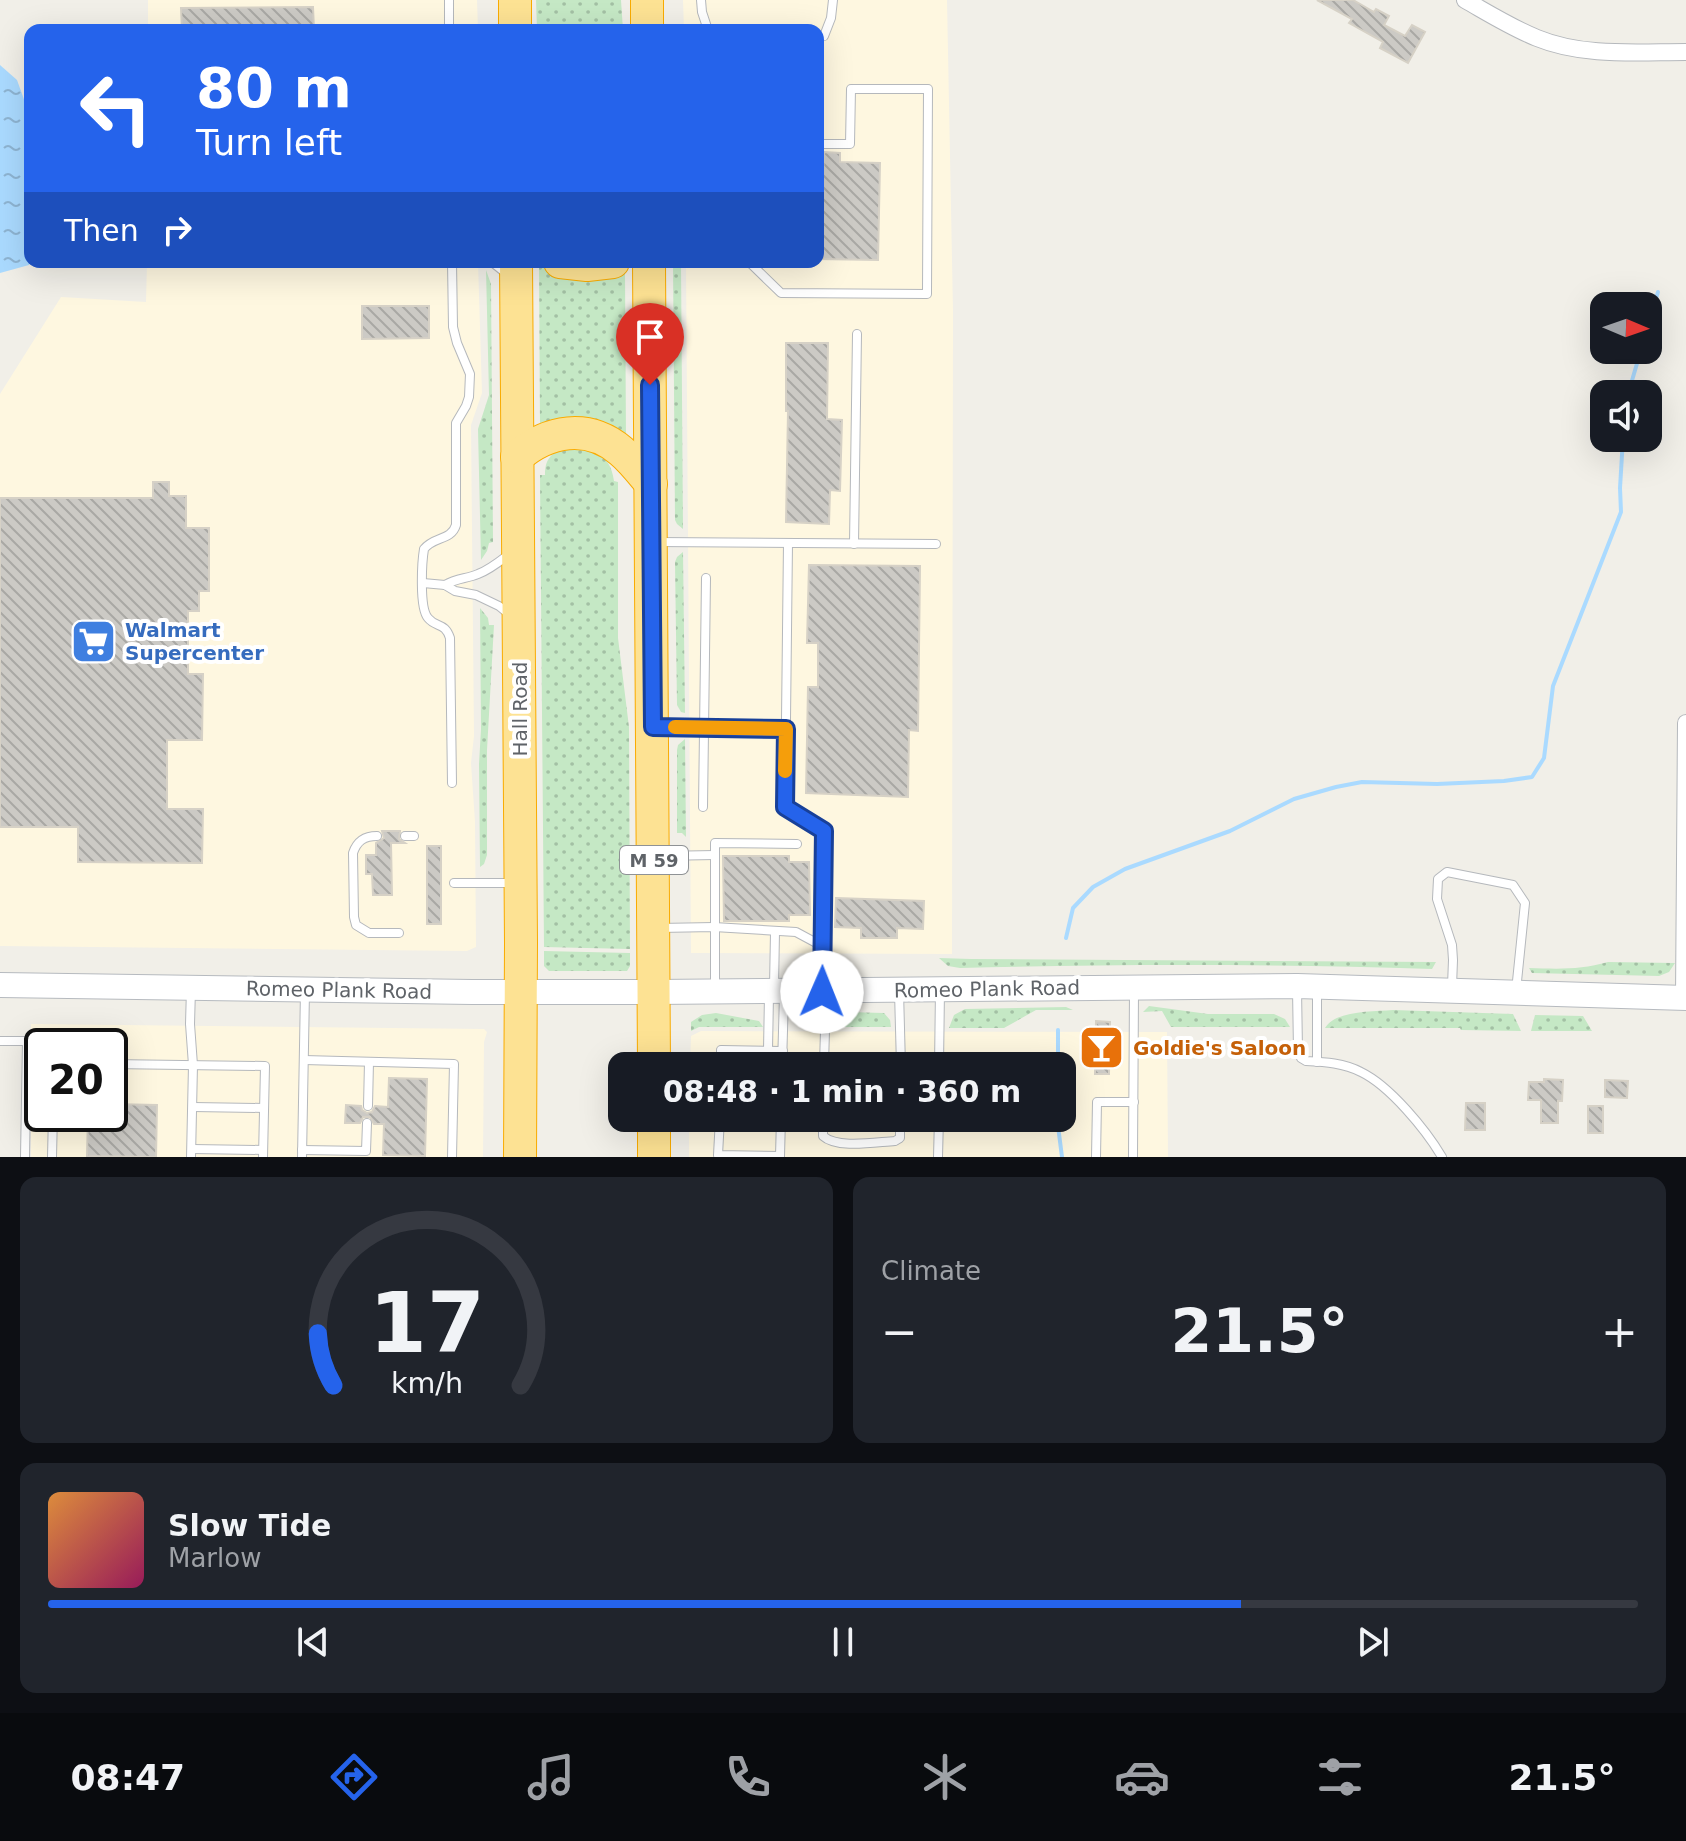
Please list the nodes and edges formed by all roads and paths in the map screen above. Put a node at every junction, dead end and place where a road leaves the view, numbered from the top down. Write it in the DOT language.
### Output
graph roads {
  1 [pos="449,0"];
  2 [pos="515,0"];
  3 [pos="647,0"];
  4 [pos="701,0"];
  5 [pos="833,0"];
  6 [pos="1465,0"];
  7 [pos="449,24"];
  8 [pos="515,24"];
  9 [pos="647,24"];
  10 [pos="706,24"];
  11 [pos="824,36"];
  12 [pos="1686,52"];
  13 [pos="824,144"];
  14 [pos="452,268"];
  15 [pos="508,268"];
  16 [pos="649,268"];
  17 [pos="755,268"];
  18 [pos="857,334"];
  19 [pos="517,457"];
  20 [pos="651,484"];
  21 [pos="651,542"];
  22 [pos="788,543"];
  23 [pos="854,544"];
  24 [pos="936,544"];
  25 [pos="518,545"];
  26 [pos="706,578"];
  27 [pos="423,583"];
  28 [pos="445,585"];
  29 [pos="519,622"];
  30 [pos="1686,723"];
  31 [pos="653,727"];
  32 [pos="704,728"];
  33 [pos="786,729"];
  34 [pos="452,783"];
  35 [pos="703,807"];
  36 [pos="377,836"];
  37 [pos="797,844"];
  38 [pos="715,855"];
  39 [pos="654,856"];
  40 [pos="1686,858"];
  41 [pos="454,883"];
  42 [pos="521,883"];
  43 [pos="714,927"];
  44 [pos="654,928"];
  45 [pos="775,932"];
  46 [pos="399,933"];
  47 [pos="822,946"];
  48 [pos="0,985"];
  49 [pos="1134,986"];
  50 [pos="1307,986"];
  51 [pos="191,988"];
  52 [pos="940,989"];
  53 [pos="305,990"];
  54 [pos="899,990"];
  55 [pos="521,991"];
  56 [pos="1452,991"];
  57 [pos="655,992"];
  58 [pos="715,992"];
  59 [pos="776,992"];
  60 [pos="824,992"];
  61 [pos="1515,993"];
  62 [pos="1685,998"];
  63 [pos="0,1041"];
  64 [pos="768,1050"];
  65 [pos="783,1051"];
  66 [pos="654,1052"];
  67 [pos="721,1052"];
  68 [pos="824,1052"];
  69 [pos="901,1052"];
  70 [pos="939,1052"];
  71 [pos="304,1060"];
  72 [pos="369,1062"];
  73 [pos="1317,1062"];
  74 [pos="128,1064"];
  75 [pos="193,1065"];
  76 [pos="1134,1102"];
  77 [pos="368,1106"];
  78 [pos="193,1107"];
  79 [pos="264,1108"];
  80 [pos="367,1123"];
  81 [pos="53,1132"];
  82 [pos="654,1132"];
  83 [pos="719,1132"];
  84 [pos="781,1132"];
  85 [pos="823,1132"];
  86 [pos="900,1132"];
  87 [pos="939,1132"];
  88 [pos="192,1153"];
  89 [pos="263,1153"];
  90 [pos="302,1153"];
  91 [pos="25,1157"];
  92 [pos="52,1157"];
  93 [pos="452,1157"];
  94 [pos="520,1157"];
  95 [pos="654,1157"];
  96 [pos="938,1157"];
  97 [pos="1096,1157"];
  98 [pos="1133,1157"];
  99 [pos="1442,1157"];
  1 -- 7 [label="lane"];
  2 -- 8 [label="highway"];
  3 -- 9 [label="highway"];
  4 -- 10 [label="lane"];
  5 -- 11 [label="lane"];
  6 -- 12 [label="street"];
  13 -- 17 [label="lane"];
  14 -- 27 [label="lane"];
  15 -- 19 [label="highway, Hall Road"];
  16 -- 20 [label="highway, M 59"];
  18 -- 23 [label="lane"];
  19 -- 20 [label="highway"];
  19 -- 25 [label="highway, Hall Road"];
  20 -- 21 [label="highway, M 59"];
  21 -- 22 [label="lane"];
  21 -- 31 [label="highway, M 59"];
  22 -- 23 [label="lane"];
  22 -- 33 [label="lane"];
  23 -- 24 [label="lane"];
  25 -- 28 [label="lane"];
  25 -- 29 [label="highway, Hall Road"];
  26 -- 32 [label="lane"];
  27 -- 28 [label="lane"];
  27 -- 34 [label="lane"];
  28 -- 29 [label="lane"];
  29 -- 42 [label="highway, Hall Road"];
  30 -- 40 [label="street"];
  31 -- 32 [label="lane"];
  31 -- 39 [label="highway, M 59"];
  32 -- 33 [label="lane"];
  32 -- 35 [label="lane"];
  33 -- 47 [label="lane"];
  36 -- 46 [label="lane"];
  37 -- 38 [label="lane"];
  38 -- 39 [label="lane"];
  38 -- 43 [label="lane"];
  39 -- 44 [label="highway, M 59"];
  40 -- 62 [label="street"];
  41 -- 42 [label="lane"];
  42 -- 55 [label="highway, Hall Road"];
  43 -- 44 [label="lane"];
  43 -- 45 [label="lane"];
  43 -- 58 [label="lane"];
  44 -- 57 [label="highway, M 59"];
  45 -- 47 [label="lane"];
  45 -- 59 [label="lane"];
  47 -- 60 [label="lane"];
  48 -- 51 [label="main road, Romeo Plank Road"];
  49 -- 50 [label="main road, Romeo Plank Road"];
  49 -- 52 [label="main road, Romeo Plank Road"];
  49 -- 76 [label="lane"];
  50 -- 56 [label="main road, Romeo Plank Road"];
  50 -- 73 [label="lane"];
  50 -- 73 [label="lane"];
  51 -- 53 [label="main road, Romeo Plank Road"];
  51 -- 75 [label="lane"];
  52 -- 54 [label="main road, Romeo Plank Road"];
  52 -- 70 [label="lane"];
  53 -- 55 [label="main road, Romeo Plank Road"];
  53 -- 71 [label="lane"];
  54 -- 60 [label="main road, Romeo Plank Road"];
  54 -- 69 [label="lane"];
  55 -- 57 [label="main road, Romeo Plank Road"];
  55 -- 94 [label="highway, Hall Road"];
  56 -- 61 [label="main road, Romeo Plank Road"];
  56 -- 61 [label="lane"];
  57 -- 58 [label="main road, Romeo Plank Road"];
  57 -- 66 [label="highway, M 59"];
  58 -- 59 [label="main road, Romeo Plank Road"];
  59 -- 60 [label="main road, Romeo Plank Road"];
  59 -- 64 [label="lane"];
  59 -- 65 [label="lane"];
  60 -- 68 [label="lane"];
  61 -- 62 [label="main road, Romeo Plank Road"];
  63 -- 91 [label="lane"];
  64 -- 65 [label="lane"];
  64 -- 67 [label="lane"];
  71 -- 72 [label="lane"];
  71 -- 90 [label="lane"];
  72 -- 77 [label="lane"];
  72 -- 93 [label="lane"];
  73 -- 99 [label="lane"];
  74 -- 75 [label="lane"];
  75 -- 78 [label="lane"];
  75 -- 79 [label="lane"];
  76 -- 97 [label="lane"];
  76 -- 98 [label="lane"];
  78 -- 79 [label="lane"];
  78 -- 88 [label="lane"];
  79 -- 89 [label="lane"];
  80 -- 90 [label="lane"];
  81 -- 92 [label="lane"];
  82 -- 95 [label="highway"];
  83 -- 84 [label="lane"];
  85 -- 86 [label="lane"];
  87 -- 96 [label="lane"];
  88 -- 89 [label="lane"];
}
